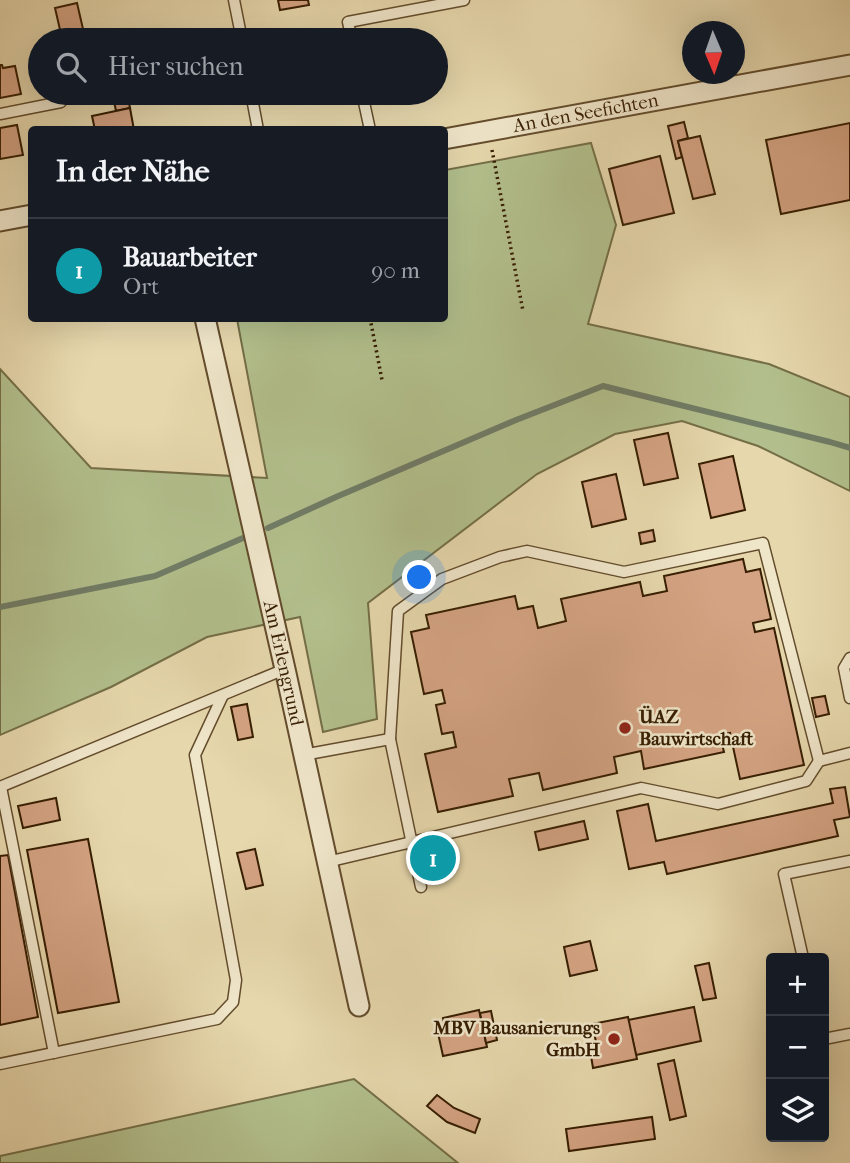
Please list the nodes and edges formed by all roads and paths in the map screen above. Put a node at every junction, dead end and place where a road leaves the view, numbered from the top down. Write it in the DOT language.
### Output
graph roads {
  1 [pos="234,0"];
  2 [pos="464,0"];
  3 [pos="240,28"];
  4 [pos="349,28"];
  5 [pos="850,65"];
  6 [pos="46,105"];
  7 [pos="253,105"];
  8 [pos="365,105"];
  9 [pos="0,114"];
  10 [pos="257,126"];
  11 [pos="369,126"];
  12 [pos="488,131"];
  13 [pos="448,138"];
  14 [pos="28,216"];
  15 [pos="0,221"];
  16 [pos="523,311"];
  17 [pos="206,322"];
  18 [pos="370,322"];
  19 [pos="382,380"];
  20 [pos="850,658"];
  21 [pos="285,669"];
  22 [pos="223,695"];
  23 [pos="850,698"];
  24 [pos="390,738"];
  25 [pos="850,753"];
  26 [pos="303,755"];
  27 [pos="819,761"];
  28 [pos="0,787"];
  29 [pos="412,842"];
  30 [pos="850,861"];
  31 [pos="327,862"];
  32 [pos="422,887"];
  33 [pos="802,953"];
  34 [pos="359,1006"];
  35 [pos="850,1034"];
  36 [pos="829,1038"];
  37 [pos="54,1053"];
  38 [pos="0,1064"];
  1 -- 3 [label="lane"];
  2 -- 4 [label="lane"];
  5 -- 12 [label="street, An den Seefichten"];
  6 -- 9 [label="lane"];
  7 -- 10 [label="lane"];
  8 -- 11 [label="lane"];
  12 -- 13 [label="street, An den Seefichten"];
  12 -- 16 [label="path"];
  14 -- 15 [label="street"];
  17 -- 21 [label="street, Am Erlengrund"];
  18 -- 19 [label="path"];
  20 -- 23 [label="lane"];
  21 -- 22 [label="lane"];
  21 -- 26 [label="street, Am Erlengrund"];
  22 -- 28 [label="lane"];
  22 -- 37 [label="lane"];
  24 -- 26 [label="lane"];
  24 -- 27 [label="lane"];
  24 -- 29 [label="lane"];
  25 -- 27 [label="lane"];
  26 -- 31 [label="street, Am Erlengrund"];
  27 -- 29 [label="lane"];
  28 -- 37 [label="lane"];
  29 -- 31 [label="lane"];
  29 -- 32 [label="lane"];
  30 -- 33 [label="lane"];
  31 -- 34 [label="street, Am Erlengrund"];
  35 -- 36 [label="lane"];
  37 -- 38 [label="lane"];
}
